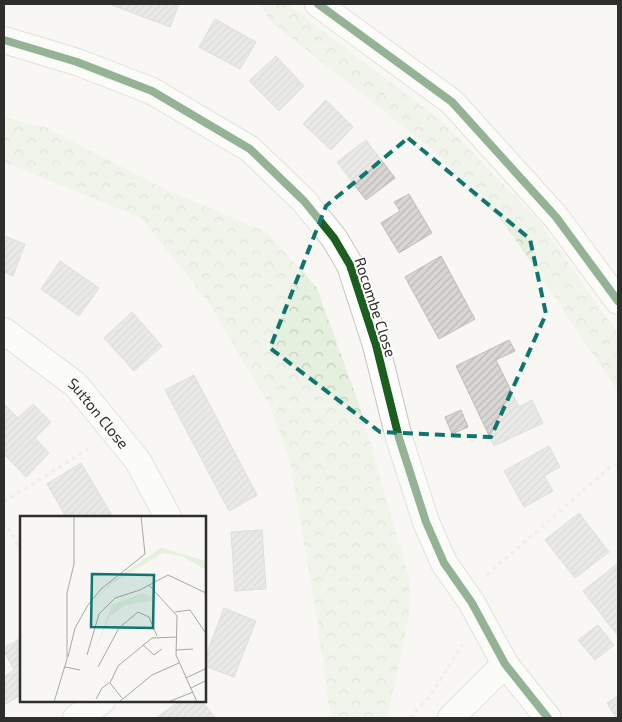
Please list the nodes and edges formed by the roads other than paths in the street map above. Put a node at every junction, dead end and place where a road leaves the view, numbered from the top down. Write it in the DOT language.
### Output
graph roads {
  1 [pos="318,4"];
  2 [pos="4,40"];
  3 [pos="618,301"];
  4 [pos="4,331"];
  5 [pos="167,516"];
  6 [pos="505,664"];
  7 [pos="100,702"];
  8 [pos="76,718"];
  9 [pos="451,718"];
  10 [pos="548,718"];
  1 -- 3 [label="street"];
  2 -- 6 [label="street, Rocombe Close"];
  4 -- 5 [label="street, Sutton Close"];
  6 -- 9 [label="street"];
  6 -- 10 [label="street, Rocombe Close"];
  7 -- 8 [label="street"];
}
